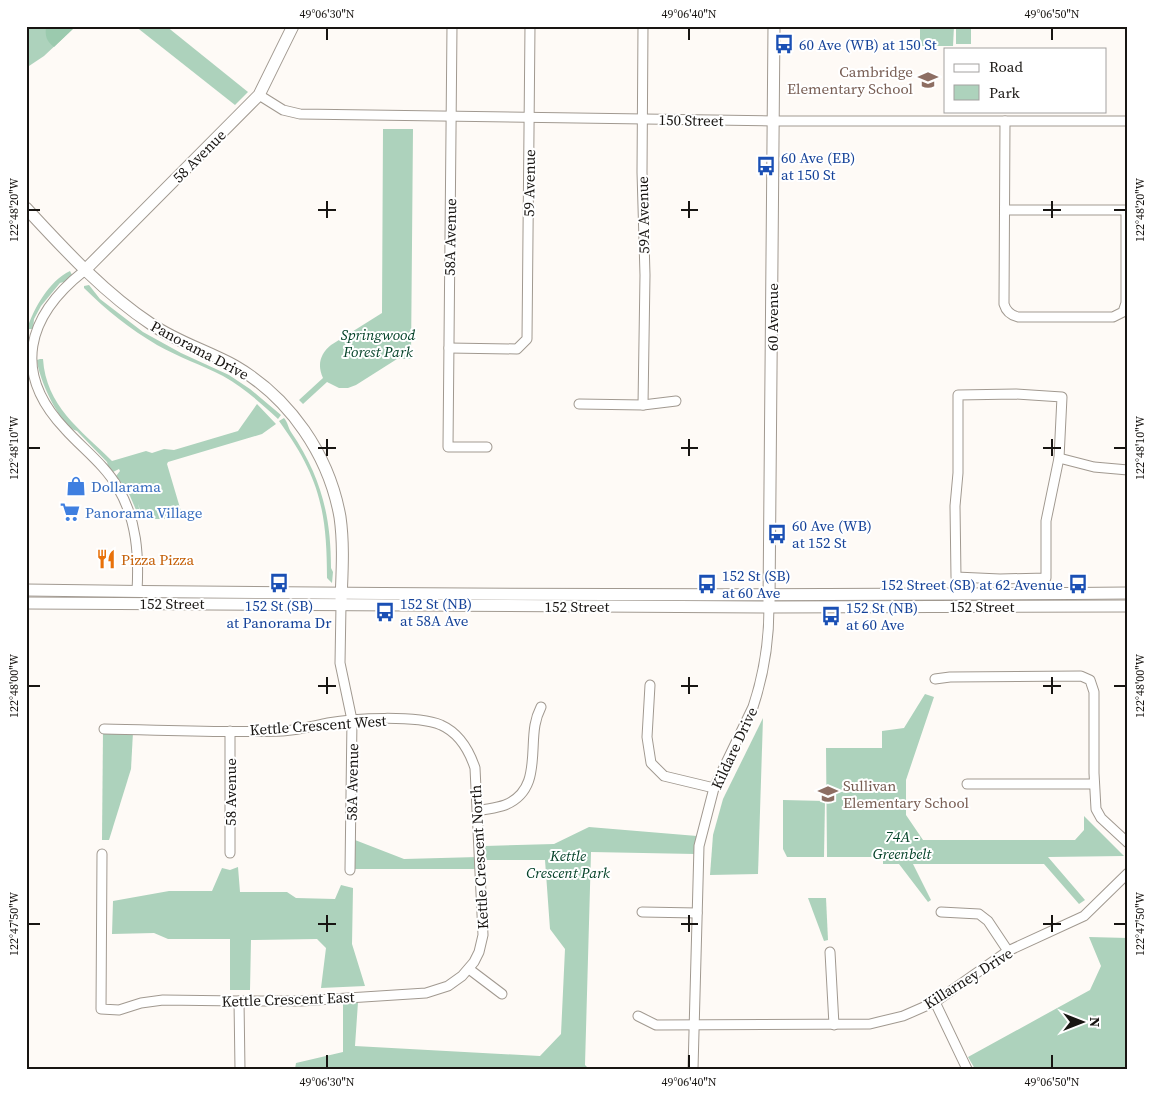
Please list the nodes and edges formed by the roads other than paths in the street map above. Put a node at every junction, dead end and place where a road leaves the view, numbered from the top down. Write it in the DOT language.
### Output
graph roads {
  1 [pos="292,26"];
  2 [pos="452,26"];
  3 [pos="530,26"];
  4 [pos="643,26"];
  5 [pos="774,26"];
  6 [pos="260,94"];
  7 [pos="452,117"];
  8 [pos="530,117"];
  9 [pos="642,119"];
  10 [pos="773,121"];
  11 [pos="1005,121"];
  12 [pos="1128,121"];
  13 [pos="26,208"];
  14 [pos="1005,210"];
  15 [pos="84,271"];
  16 [pos="29,346"];
  17 [pos="449,348"];
  18 [pos="676,401"];
  19 [pos="579,404"];
  20 [pos="643,405"];
  21 [pos="487,447"];
  22 [pos="1059,458"];
  23 [pos="1128,470"];
  24 [pos="26,590"];
  25 [pos="39,590"];
  26 [pos="137,591"];
  27 [pos="1128,593"];
  28 [pos="769,595"];
  29 [pos="26,596"];
  30 [pos="341,599"];
  31 [pos="26,603"];
  32 [pos="116,603"];
  33 [pos="1128,606"];
  34 [pos="769,607"];
  35 [pos="935,679"];
  36 [pos="650,685"];
  37 [pos="541,706"];
  38 [pos="352,720"];
  39 [pos="104,729"];
  40 [pos="230,731"];
  41 [pos="464,744"];
  42 [pos="967,784"];
  43 [pos="1094,784"];
  44 [pos="714,788"];
  45 [pos="478,811"];
  46 [pos="1128,843"];
  47 [pos="230,853"];
  48 [pos="102,854"];
  49 [pos="350,870"];
  50 [pos="1128,873"];
  51 [pos="642,912"];
  52 [pos="941,912"];
  53 [pos="697,913"];
  54 [pos="830,952"];
  55 [pos="1008,952"];
  56 [pos="469,969"];
  57 [pos="502,994"];
  58 [pos="239,1002"];
  59 [pos="935,1002"];
  60 [pos="638,1016"];
  61 [pos="696,1025"];
  62 [pos="834,1026"];
  63 [pos="240,1069"];
  64 [pos="694,1069"];
  65 [pos="968,1069"];
  1 -- 6 [label="main road, 58 Avenue"];
  2 -- 7 [label="street, 58A Avenue"];
  3 -- 8 [label="street, 59 Avenue"];
  4 -- 9 [label="street, 59A Avenue"];
  5 -- 10 [label="main road, 60 Avenue"];
  6 -- 7 [label="street, 150 Street"];
  6 -- 15 [label="main road, 58 Avenue"];
  7 -- 8 [label="street, 150 Street"];
  7 -- 17 [label="street, 58A Avenue"];
  8 -- 9 [label="street, 150 Street"];
  8 -- 17 [label="street, 59 Avenue"];
  9 -- 10 [label="street, 150 Street"];
  9 -- 20 [label="street, 59A Avenue"];
  10 -- 11 [label="street, 150 Street"];
  10 -- 28 [label="main road, 60 Avenue"];
  11 -- 12 [label="street, 150 Street"];
  11 -- 14 [label="street"];
  13 -- 15 [label="main road, Panorama Drive"];
  14 -- 14 [label="street"];
  15 -- 16 [label="street"];
  15 -- 30 [label="main road, Panorama Drive"];
  16 -- 26 [label="street"];
  17 -- 21 [label="street, 58A Avenue"];
  18 -- 20 [label="street"];
  19 -- 20 [label="street"];
  22 -- 22 [label="street"];
  22 -- 23 [label="street"];
  24 -- 25 [label="main road, 152 Street"];
  25 -- 26 [label="main road, 152 Street"];
  25 -- 29 [label="main road"];
  26 -- 30 [label="main road, 152 Street"];
  26 -- 32 [label="main road"];
  27 -- 28 [label="main road, 152 Street"];
  28 -- 30 [label="main road, 152 Street"];
  28 -- 34 [label="main road, 60 Avenue"];
  30 -- 32 [label="main road, 152 Street"];
  30 -- 34 [label="main road, 152 Street"];
  30 -- 38 [label="street, 58A Avenue"];
  31 -- 32 [label="main road, 152 Street"];
  33 -- 34 [label="main road, 152 Street"];
  34 -- 44 [label="street, Kildare Drive"];
  35 -- 43 [label="street"];
  36 -- 44 [label="street"];
  37 -- 45 [label="street"];
  38 -- 40 [label="street, Kettle Crescent West"];
  38 -- 41 [label="street, Kettle Crescent West"];
  38 -- 49 [label="street, 58A Avenue"];
  39 -- 40 [label="street, Kettle Crescent West"];
  40 -- 47 [label="street, 58 Avenue"];
  41 -- 45 [label="street, Kettle Crescent North"];
  42 -- 43 [label="street"];
  43 -- 46 [label="street"];
  44 -- 53 [label="street, Kildare Drive"];
  45 -- 56 [label="street, Kettle Crescent North"];
  48 -- 58 [label="street, Kettle Crescent East"];
  50 -- 55 [label="street, Killarney Drive"];
  51 -- 53 [label="street"];
  52 -- 55 [label="street"];
  53 -- 61 [label="street, Kildare Drive"];
  54 -- 62 [label="street"];
  55 -- 59 [label="street, Killarney Drive"];
  56 -- 57 [label="street"];
  56 -- 58 [label="street, Kettle Crescent East"];
  58 -- 63 [label="street"];
  59 -- 62 [label="street, Killarney Drive"];
  59 -- 65 [label="street"];
  60 -- 61 [label="street, Killarney Drive"];
  61 -- 62 [label="street, Killarney Drive"];
  61 -- 64 [label="street, Kildare Drive"];
}
